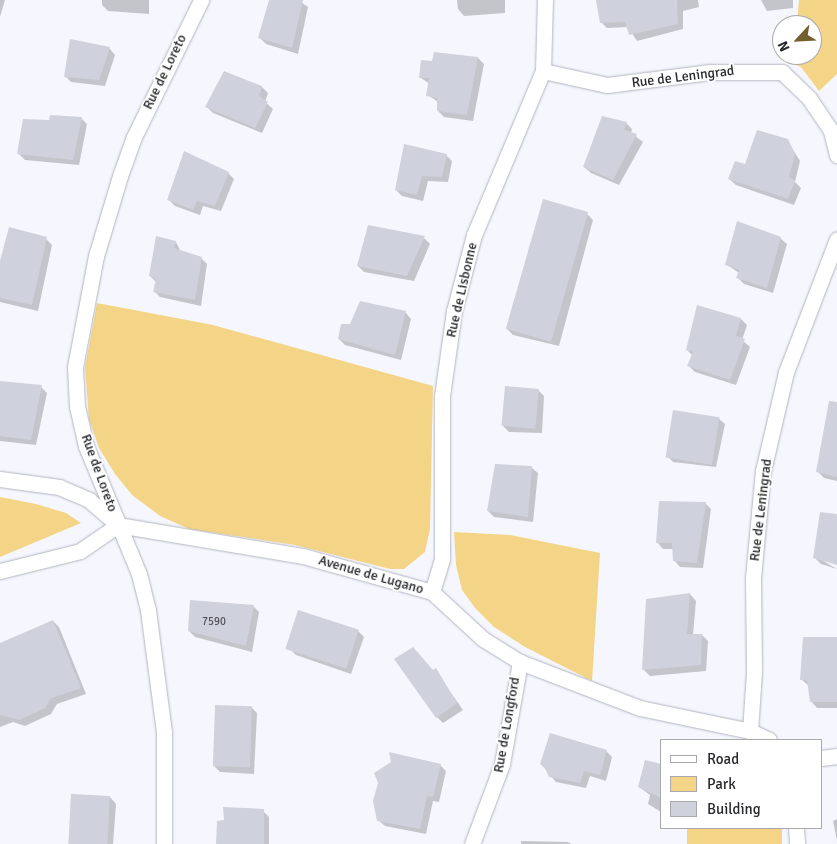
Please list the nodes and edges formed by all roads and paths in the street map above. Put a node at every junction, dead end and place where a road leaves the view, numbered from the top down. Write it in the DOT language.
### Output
graph roads {
  1 [pos="201,0"];
  2 [pos="545,0"];
  3 [pos="543,71"];
  4 [pos="837,155"];
  5 [pos="837,239"];
  6 [pos="0,479"];
  7 [pos="118,525"];
  8 [pos="0,571"];
  9 [pos="432,592"];
  10 [pos="520,662"];
  11 [pos="750,731"];
  12 [pos="767,739"];
  13 [pos="837,756"];
  14 [pos="822,758"];
  15 [pos="796,829"];
  16 [pos="164,844"];
  17 [pos="472,844"];
  18 [pos="797,844"];
  1 -- 7 [label="street, Rue de Loreto"];
  2 -- 3 [label="street, Rue de Lisbonne"];
  3 -- 4 [label="street, Rue de Leningrad"];
  3 -- 9 [label="street, Rue de Lisbonne"];
  5 -- 11 [label="street, Rue de Leningrad"];
  6 -- 7 [label="street"];
  7 -- 8 [label="street"];
  7 -- 9 [label="street, Avenue de Lugano"];
  7 -- 16 [label="street, Rue de Loreto"];
  9 -- 10 [label="street, Avenue de Lugano"];
  10 -- 11 [label="street, Avenue de Lugano"];
  10 -- 17 [label="street, Rue de Longford"];
  11 -- 12 [label="street, Avenue de Lugano"];
  13 -- 14 [label="street"];
  15 -- 18 [label="street"];
}
